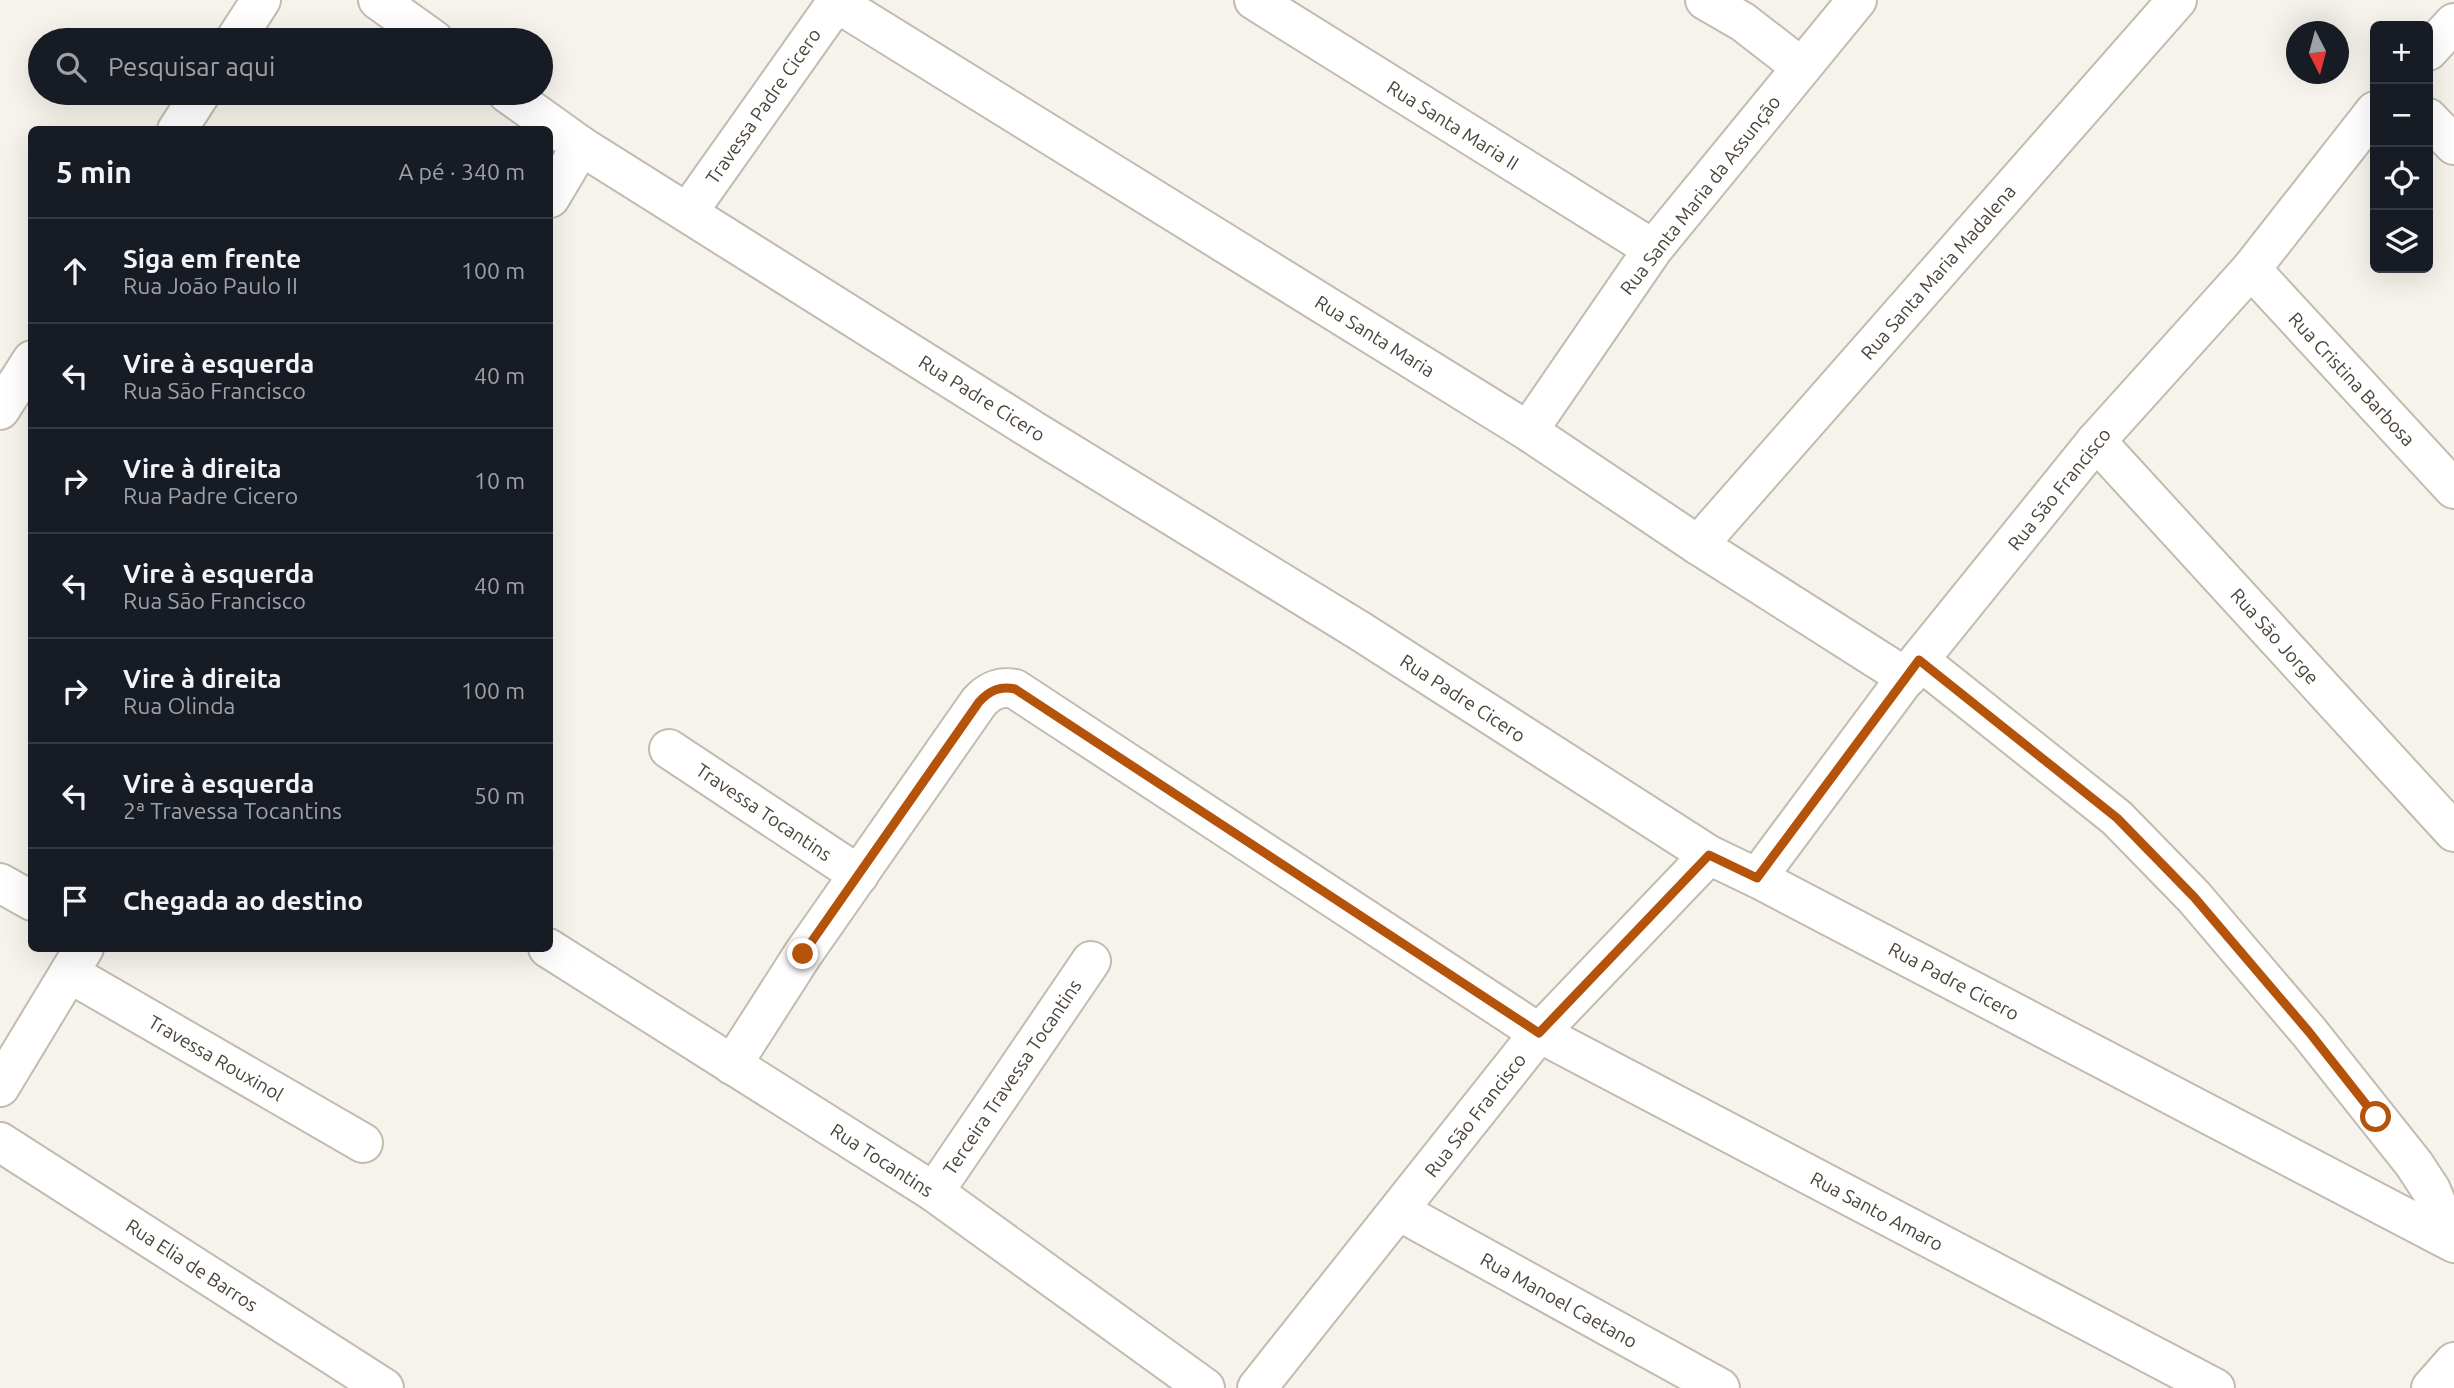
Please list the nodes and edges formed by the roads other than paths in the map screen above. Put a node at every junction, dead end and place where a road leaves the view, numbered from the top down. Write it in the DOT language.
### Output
graph roads {
  1 [pos="261,0"];
  2 [pos="378,0"];
  3 [pos="1254,0"];
  4 [pos="1705,0"];
  5 [pos="1857,0"];
  6 [pos="2177,0"];
  7 [pos="838,1"];
  8 [pos="1750,11"];
  9 [pos="2454,23"];
  10 [pos="243,28"];
  11 [pos="417,28"];
  12 [pos="2433,46"];
  13 [pos="1801,67"];
  14 [pos="193,105"];
  15 [pos="524,105"];
  16 [pos="2370,117"];
  17 [pos="2433,123"];
  18 [pos="180,126"];
  19 [pos="2454,145"];
  20 [pos="581,146"];
  21 [pos="553,193"];
  22 [pos="688,212"];
  23 [pos="1653,249"];
  24 [pos="2251,269"];
  25 [pos="28,365"];
  26 [pos="0,410"];
  27 [pos="1528,430"];
  28 [pos="2096,441"];
  29 [pos="2454,489"];
  30 [pos="1698,544"];
  31 [pos="1913,669"];
  32 [pos="669,749"];
  33 [pos="2454,831"];
  34 [pos="1709,855"];
  35 [pos="859,875"];
  36 [pos="1757,878"];
  37 [pos="0,883"];
  38 [pos="28,899"];
  39 [pos="553,951"];
  40 [pos="76,961"];
  41 [pos="1091,961"];
  42 [pos="1539,1033"];
  43 [pos="732,1065"];
  44 [pos="0,1087"];
  45 [pos="0,1142"];
  46 [pos="363,1143"];
  47 [pos="934,1192"];
  48 [pos="1399,1211"];
  49 [pos="2453,1242"];
  50 [pos="2454,1362"];
  51 [pos="384,1388"];
  52 [pos="1205,1388"];
  53 [pos="1257,1388"];
  54 [pos="1720,1388"];
  55 [pos="2215,1388"];
  56 [pos="2431,1388"];
  1 -- 10 [label="street"];
  2 -- 11 [label="street"];
  3 -- 23 [label="street, Rua Santa Maria II"];
  4 -- 8 [label="street"];
  5 -- 13 [label="street, Rua Santa Maria da Assunção"];
  6 -- 30 [label="street, Rua Santa Maria Madalena"];
  7 -- 22 [label="street, Travessa Padre Cicero"];
  7 -- 27 [label="street, Rua Santa Maria"];
  8 -- 13 [label="street"];
  9 -- 12 [label="street"];
  13 -- 23 [label="street, Rua Santa Maria da Assunção"];
  14 -- 18 [label="street"];
  15 -- 20 [label="street, Rua Padre Cicero"];
  16 -- 24 [label="street, Rua São Francisco"];
  17 -- 19 [label="street"];
  20 -- 21 [label="street"];
  20 -- 22 [label="street, Rua Padre Cicero"];
  22 -- 34 [label="street, Rua Padre Cicero"];
  23 -- 27 [label="street, Rua Santa Maria da Assunção"];
  24 -- 28 [label="street, Rua São Francisco"];
  24 -- 29 [label="street, Rua Cristina Barbosa"];
  25 -- 26 [label="street"];
  27 -- 30 [label="street, Rua Santa Maria"];
  28 -- 31 [label="street, Rua São Francisco"];
  28 -- 33 [label="street, Rua São Jorge"];
  30 -- 31 [label="street, Rua Santa Maria"];
  31 -- 36 [label="street, Rua São Francisco"];
  31 -- 49 [label="street, Rua Santa Maria"];
  32 -- 35 [label="street, Travessa Tocantins"];
  34 -- 36 [label="street, Rua Padre Cicero"];
  34 -- 42 [label="street, Rua São Francisco"];
  35 -- 42 [label="street, Rua Santo Amaro"];
  35 -- 43 [label="street"];
  36 -- 49 [label="street, Rua Padre Cicero"];
  37 -- 38 [label="street"];
  39 -- 43 [label="street, Rua Tocantins"];
  40 -- 44 [label="street"];
  40 -- 46 [label="street, Travessa Rouxinol"];
  41 -- 47 [label="street, Terceira Travessa Tocantins"];
  42 -- 48 [label="street, Rua São Francisco"];
  42 -- 55 [label="street, Rua Santo Amaro"];
  43 -- 47 [label="street, Rua Tocantins"];
  45 -- 51 [label="street, Rua Elia de Barros"];
  47 -- 52 [label="street, Rua Tocantins"];
  48 -- 53 [label="street, Rua São Francisco"];
  48 -- 54 [label="street, Rua Manoel Caetano"];
  50 -- 56 [label="street"];
}
